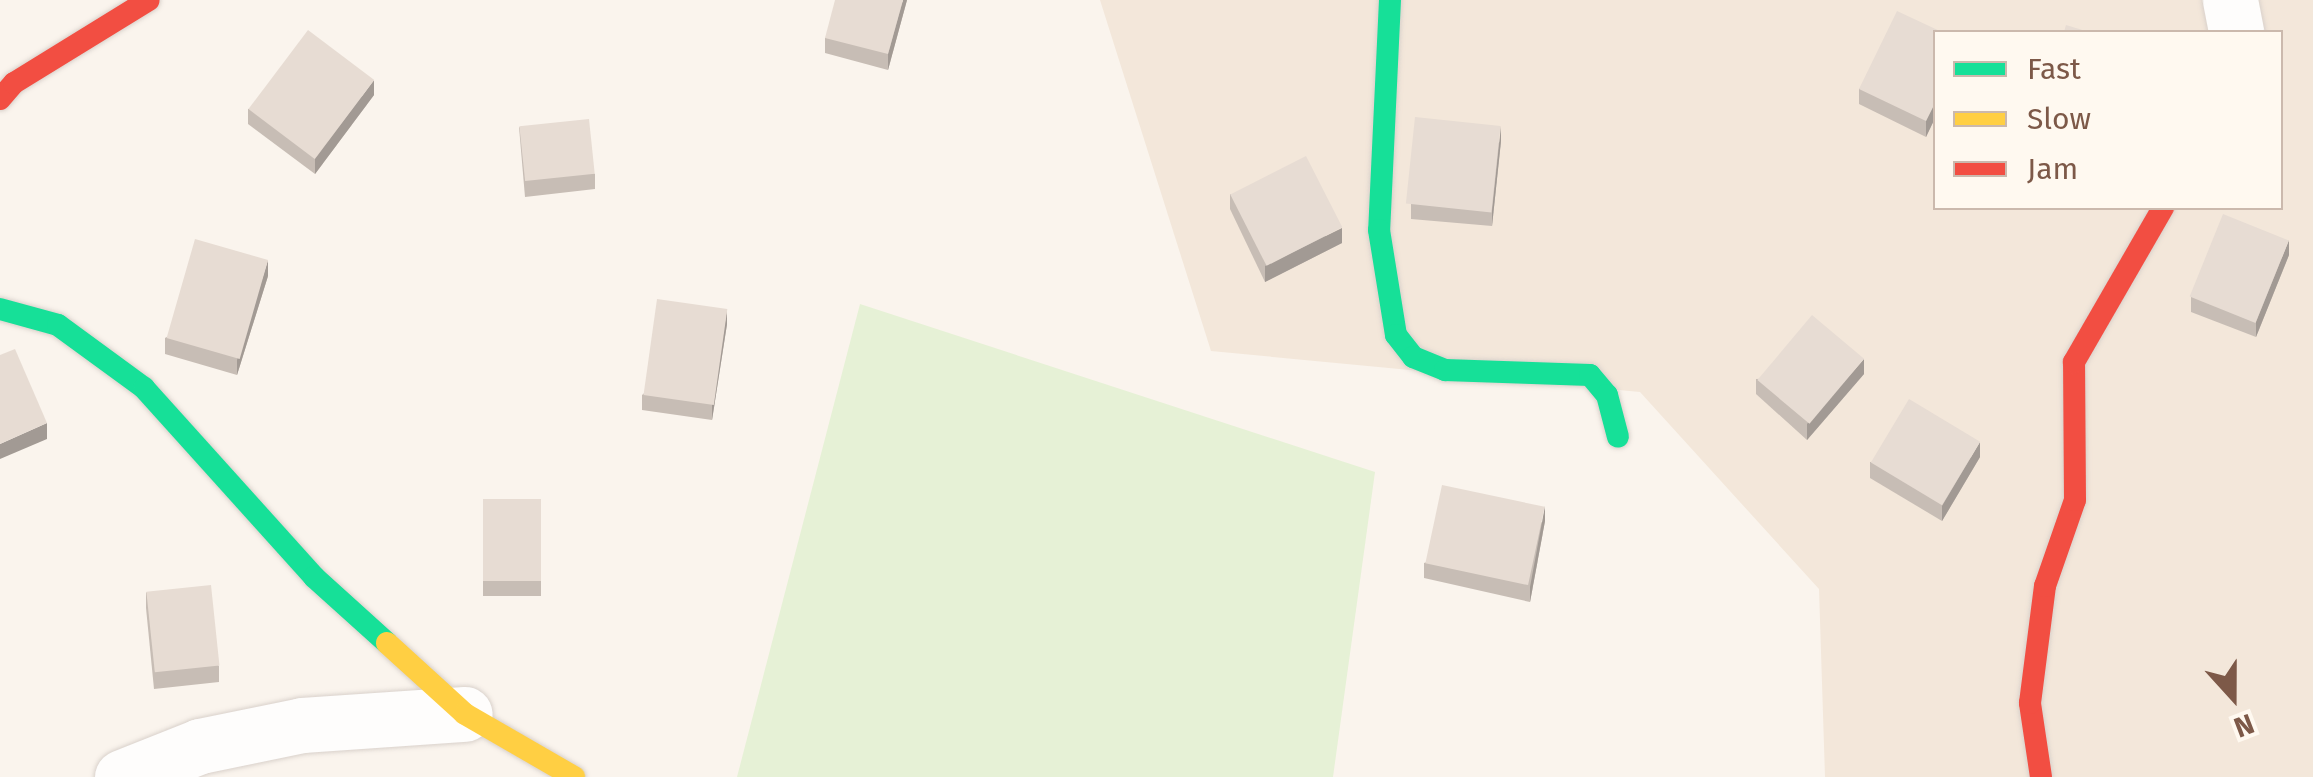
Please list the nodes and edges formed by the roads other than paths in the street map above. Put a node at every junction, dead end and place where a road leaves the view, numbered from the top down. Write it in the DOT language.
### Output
graph roads {
  1 [pos="150,0"];
  2 [pos="1390,0"];
  3 [pos="2230,0"];
  4 [pos="2236,30"];
  5 [pos="0,100"];
  6 [pos="2163,210"];
  7 [pos="0,308"];
  8 [pos="1618,438"];
  9 [pos="465,714"];
  10 [pos="122,777"];
  11 [pos="574,777"];
  12 [pos="2041,777"];
  1 -- 5 [label="street"];
  2 -- 8 [label="street"];
  3 -- 4 [label="street"];
  6 -- 12 [label="street"];
  7 -- 9 [label="street"];
  9 -- 10 [label="street"];
  9 -- 11 [label="street"];
}
